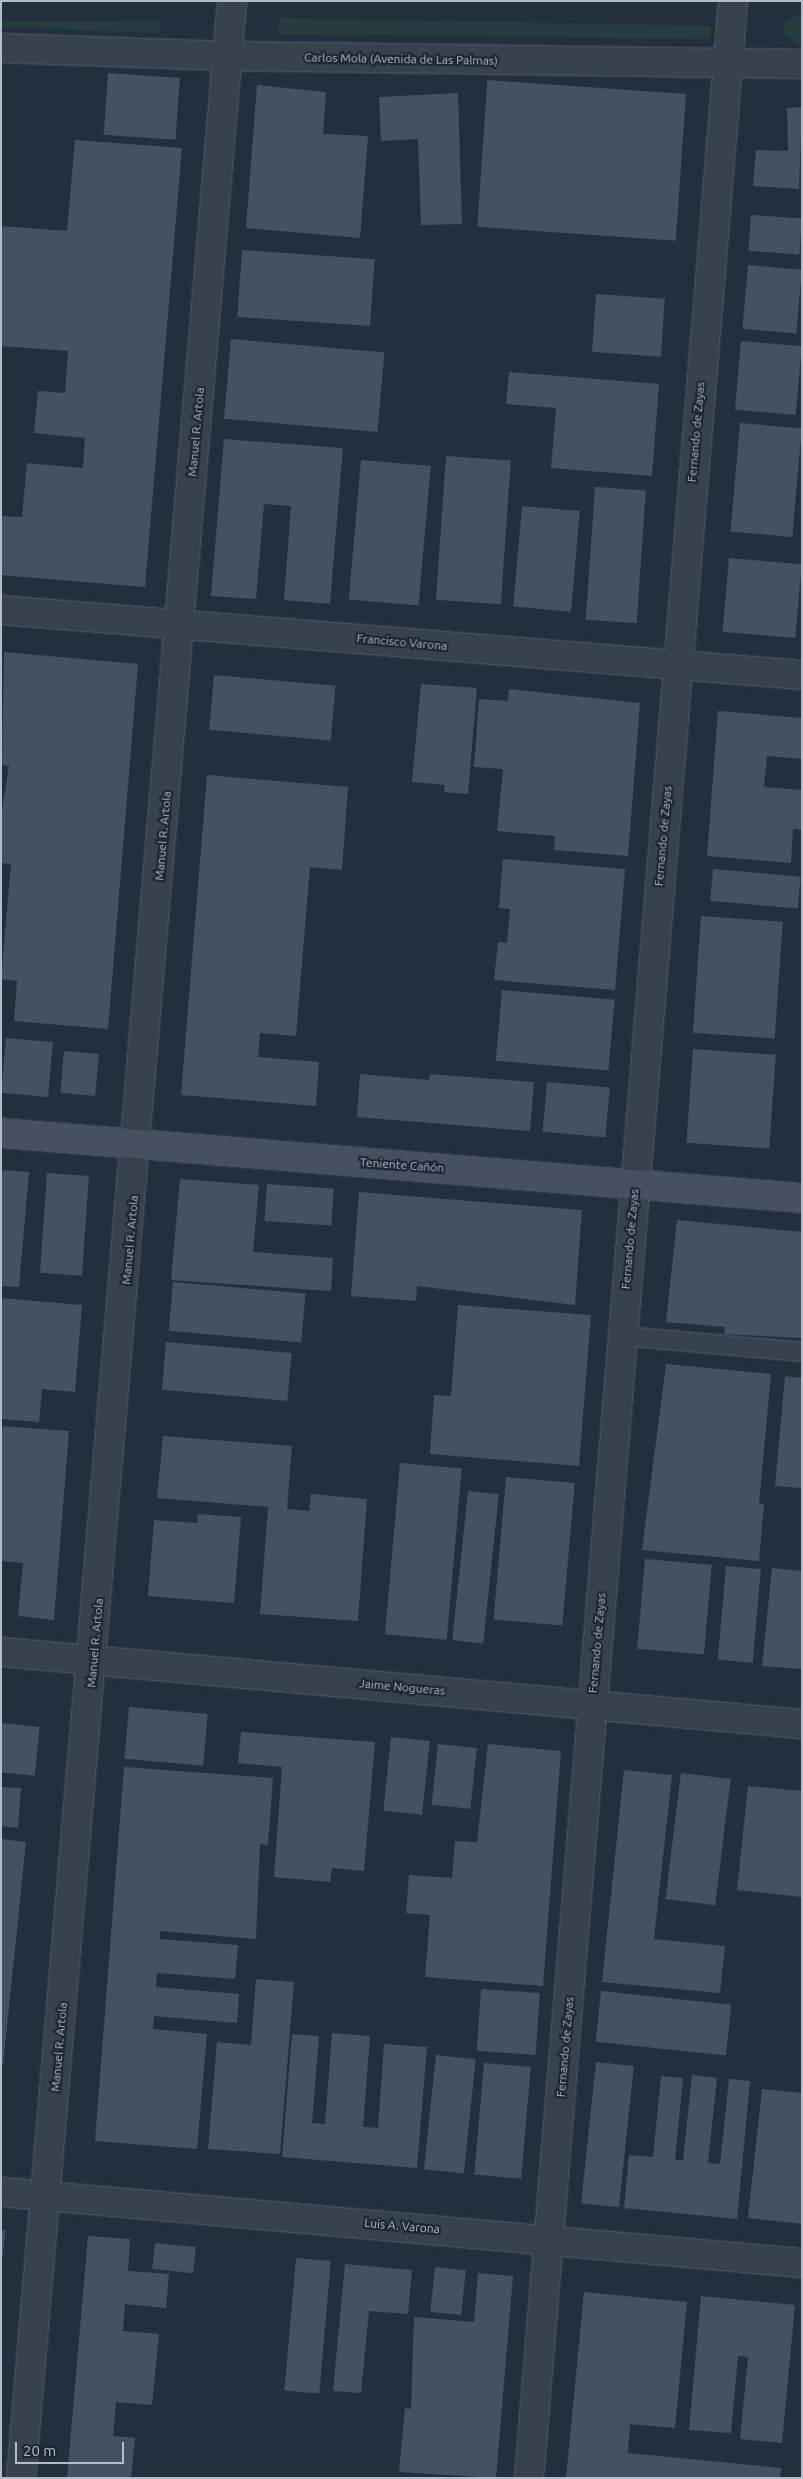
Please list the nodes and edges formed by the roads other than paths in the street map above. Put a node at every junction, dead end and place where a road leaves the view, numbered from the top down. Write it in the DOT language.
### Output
graph roads {
  1 [pos="232,1"];
  2 [pos="732,1"];
  3 [pos="1,48"];
  4 [pos="228,56"];
  5 [pos="726,64"];
  6 [pos="802,64"];
  7 [pos="1,610"];
  8 [pos="180,624"];
  9 [pos="677,664"];
  10 [pos="802,675"];
  11 [pos="1,1133"];
  12 [pos="138,1144"];
  13 [pos="635,1182"];
  14 [pos="802,1198"];
  15 [pos="622,1336"];
  16 [pos="802,1352"];
  17 [pos="1,1652"];
  18 [pos="93,1659"];
  19 [pos="592,1703"];
  20 [pos="802,1724"];
  21 [pos="1,2192"];
  22 [pos="46,2196"];
  23 [pos="549,2239"];
  24 [pos="802,2263"];
  25 [pos="21,2478"];
  26 [pos="529,2478"];
  1 -- 4 [label="street, Manuel R. Artola"];
  2 -- 5 [label="street, Fernando de Zayas"];
  3 -- 4 [label="street, Carlos Mola (Avenida de Las Palmas)"];
  4 -- 5 [label="street, Carlos Mola (Avenida de Las Palmas)"];
  4 -- 8 [label="street, Manuel R. Artola"];
  5 -- 6 [label="street, Carlos Mola (Avenida de Las Palmas)"];
  5 -- 9 [label="street, Fernando de Zayas"];
  7 -- 8 [label="street, Francisco Varona"];
  8 -- 9 [label="street, Francisco Varona"];
  8 -- 12 [label="street, Manuel R. Artola"];
  9 -- 10 [label="street, Francisco Varona"];
  9 -- 13 [label="street, Fernando de Zayas"];
  11 -- 12 [label="street, Teniente Cañón"];
  12 -- 13 [label="street, Teniente Cañón"];
  12 -- 18 [label="street, Manuel R. Artola"];
  13 -- 14 [label="street, Teniente Cañón"];
  13 -- 15 [label="street, Fernando de Zayas"];
  15 -- 16 [label="lane"];
  15 -- 19 [label="street, Fernando de Zayas"];
  17 -- 18 [label="street, Jaime Nogueras"];
  18 -- 19 [label="street, Jaime Nogueras"];
  18 -- 22 [label="street, Manuel R. Artola"];
  19 -- 20 [label="street, Jaime Nogueras"];
  19 -- 23 [label="street, Fernando de Zayas"];
  21 -- 22 [label="street, Luis A. Varona"];
  22 -- 23 [label="street, Luis A. Varona"];
  22 -- 25 [label="street, Manuel R. Artola"];
  23 -- 24 [label="street, Luis A. Varona"];
  23 -- 26 [label="street, Fernando de Zayas"];
}
